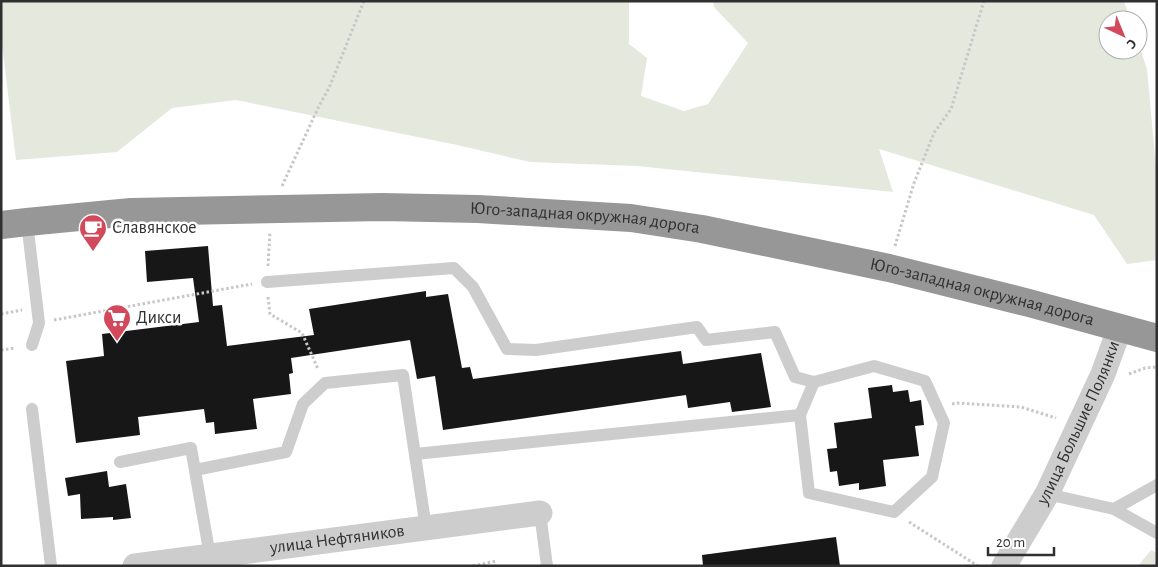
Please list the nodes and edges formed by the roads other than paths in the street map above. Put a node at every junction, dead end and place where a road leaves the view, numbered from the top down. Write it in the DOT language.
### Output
graph roads {
  1 [pos="14,224"];
  2 [pos="267,282"];
  3 [pos="1120,327"];
  4 [pos="1157,338"];
  5 [pos="32,345"];
  6 [pos="814,382"];
  7 [pos="32,409"];
  8 [pos="800,415"];
  9 [pos="415,454"];
  10 [pos="120,462"];
  11 [pos="195,470"];
  12 [pos="1157,486"];
  13 [pos="1048,494"];
  14 [pos="1114,509"];
  15 [pos="540,513"];
  16 [pos="426,528"];
  17 [pos="1157,533"];
  18 [pos="210,556"];
  19 [pos="51,566"];
  20 [pos="135,566"];
  21 [pos="548,566"];
  22 [pos="1004,566"];
  1 -- 3 [label="highway, Юго-западная окружная дорога"];
  1 -- 5 [label="lane"];
  2 -- 6 [label="lane"];
  3 -- 4 [label="highway, Юго-западная окружная дорога"];
  3 -- 13 [label="street, улица Большие Полянки"];
  6 -- 8 [label="lane"];
  6 -- 8 [label="lane"];
  7 -- 19 [label="lane"];
  8 -- 9 [label="lane"];
  9 -- 11 [label="lane"];
  9 -- 16 [label="lane"];
  10 -- 11 [label="lane"];
  11 -- 18 [label="lane"];
  12 -- 14 [label="lane"];
  13 -- 14 [label="lane"];
  13 -- 22 [label="street, улица Большие Полянки"];
  14 -- 17 [label="lane"];
  15 -- 16 [label="street, улица Нефтяников"];
  15 -- 21 [label="lane"];
  16 -- 18 [label="street, улица Нефтяников"];
  18 -- 20 [label="street, улица Нефтяников"];
}
